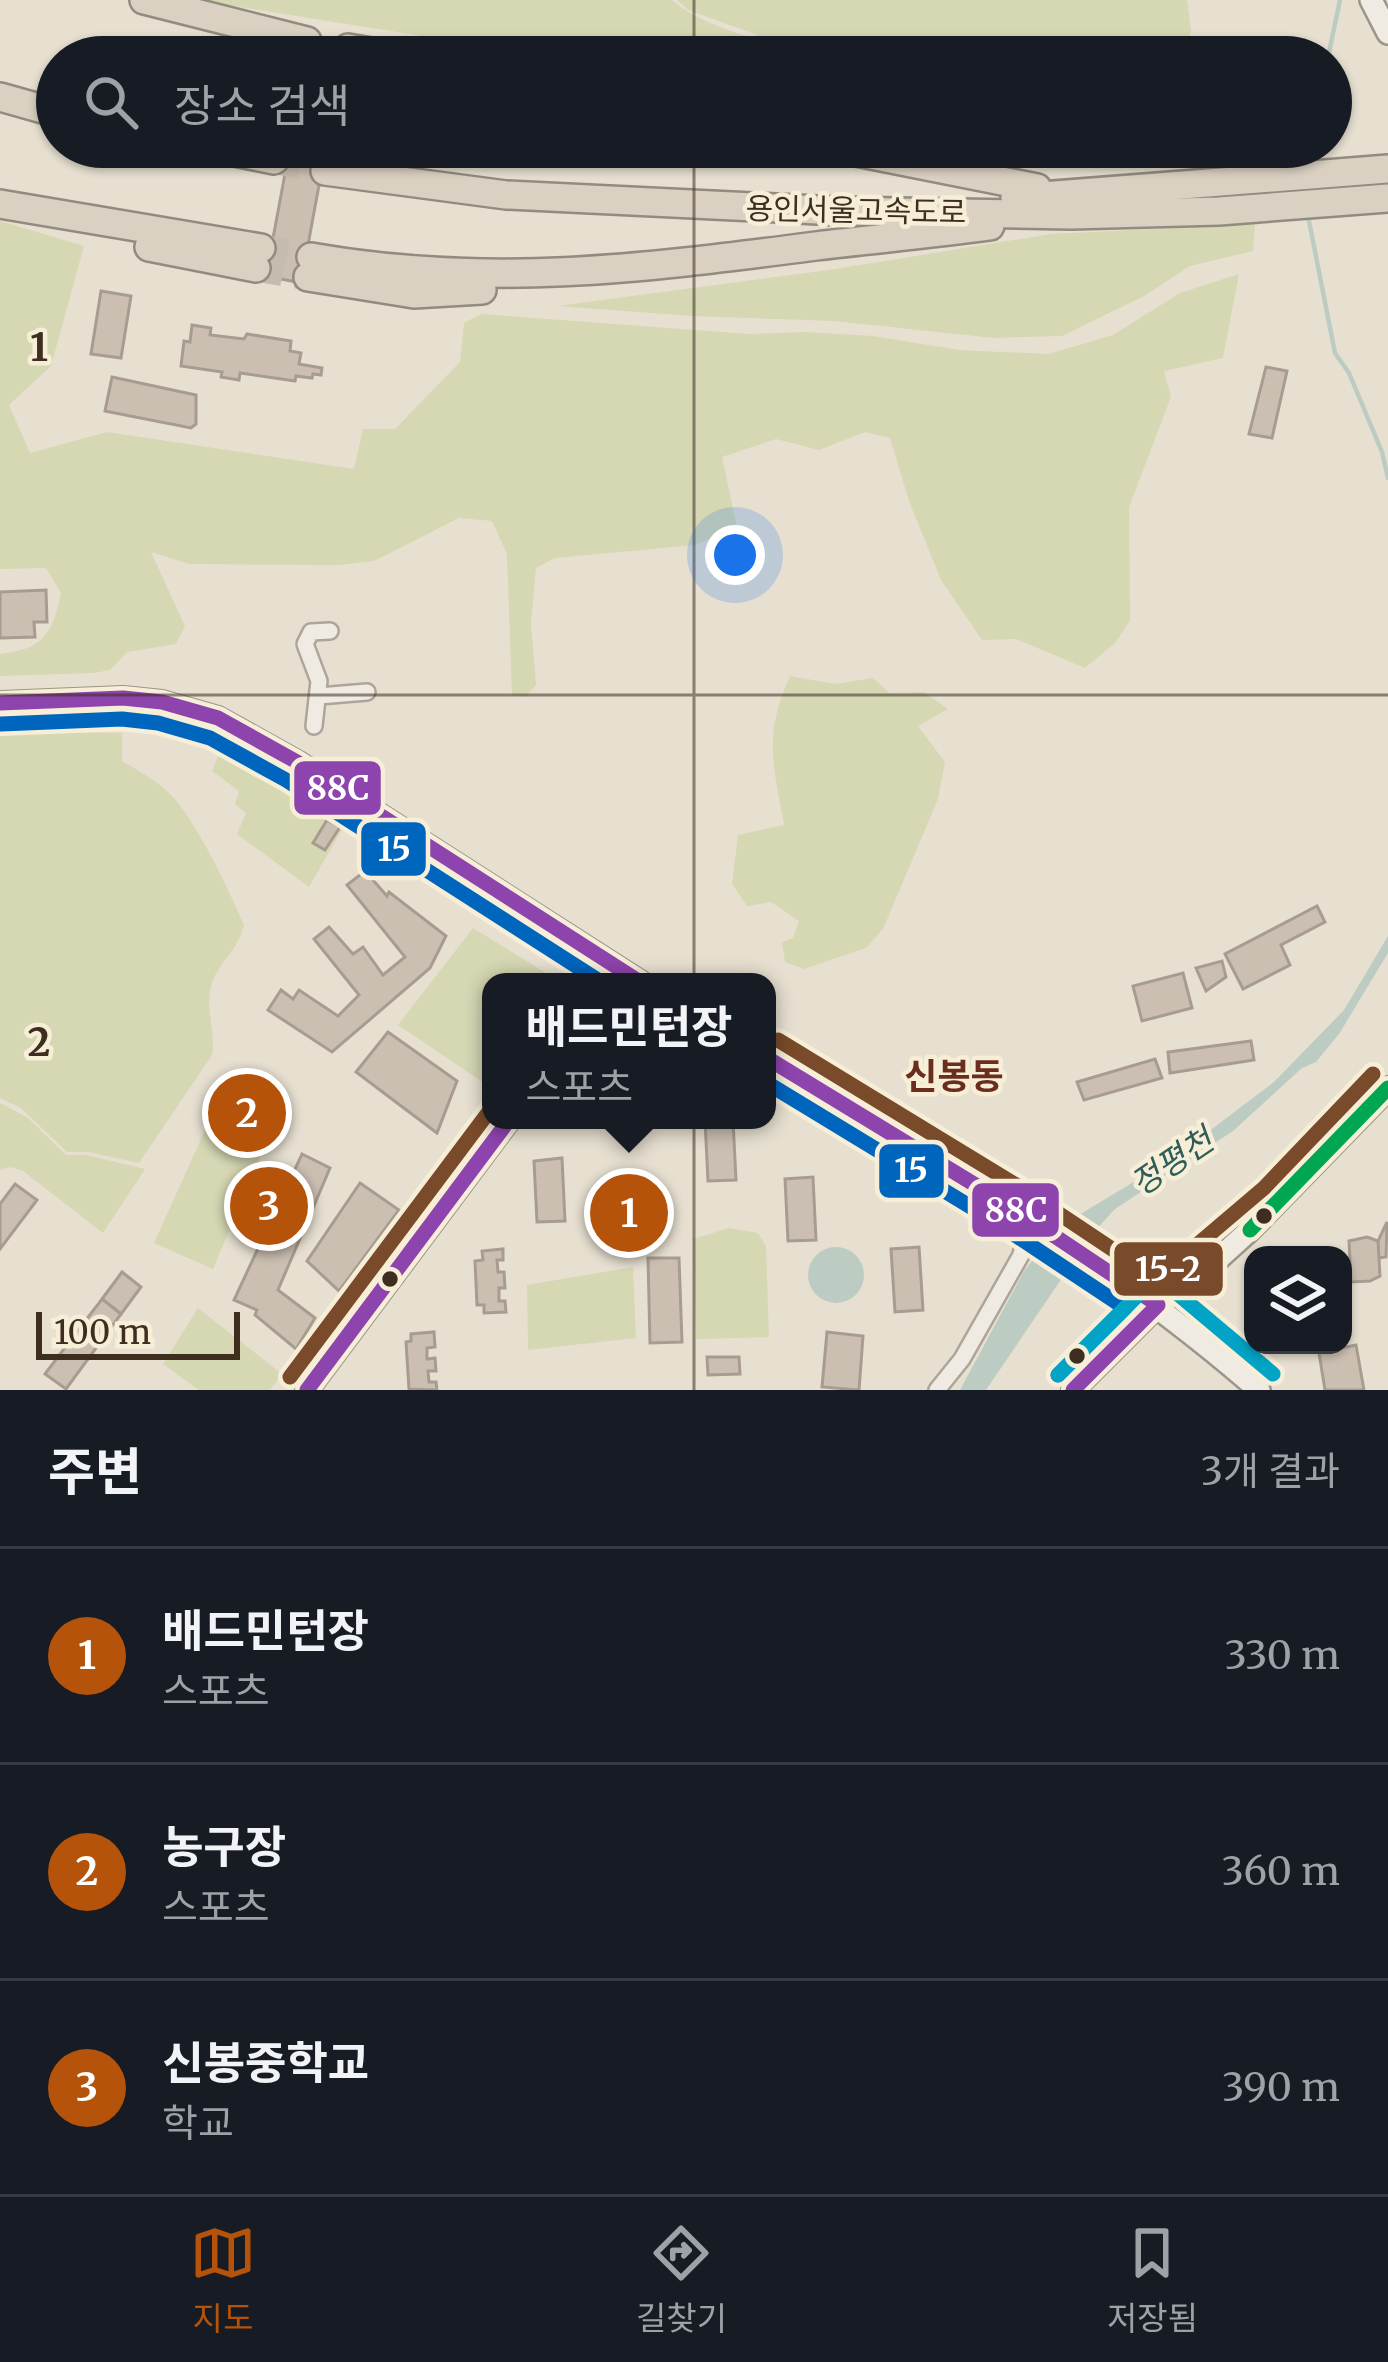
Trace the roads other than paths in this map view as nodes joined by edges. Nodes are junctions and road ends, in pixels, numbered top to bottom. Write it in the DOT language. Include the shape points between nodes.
graph roads {
  1 [pos="144,0"];
  2 [pos="1371,0"];
  3 [pos="1388,33"];
  4 [pos="287,36"];
  5 [pos="0,83"];
  6 [pos="36,92"];
  7 [pos="0,98"];
  8 [pos="36,107"];
  9 [pos="366,168"];
  10 [pos="918,168"];
  11 [pos="1388,169"];
  12 [pos="1388,198"];
  13 [pos="1071,205"];
  14 [pos="0,206"];
  15 [pos="259,258"];
  16 [pos="309,267"];
  17 [pos="330,631"];
  18 [pos="367,692"];
  19 [pos="319,696"];
  20 [pos="0,704"];
  21 [pos="314,726"];
  22 [pos="609,973"];
  23 [pos="776,1064"];
  24 [pos="1388,1088"];
  25 [pos="502,1129"];
  26 [pos="1031,1220"];
  27 [pos="1158,1305"];
  28 [pos="307,1390"];
  29 [pos="937,1390"];
  30 [pos="1073,1390"];
  31 [pos="1258,1390"];
  1 -- 4 [label="highway"];
  2 -- 3 [label="main road"];
  5 -- 6 [label="highway"];
  7 -- 8 [label="highway"];
  9 -- 13 [label="highway, 용인서울고속도로" via="791,200"];
  10 -- 13 [label="highway"];
  11 -- 13 [label="highway, 용인서울고속도로"];
  12 -- 13 [label="highway, 용인서울고속도로" via="1219,212"];
  13 -- 16 [label="highway" via="610,272"];
  14 -- 15 [label="highway" via="116,240"];
  17 -- 19 [label="street" via="311,632 305,644"];
  18 -- 19 [label="street"];
  19 -- 21 [label="street"];
  20 -- 22 [label="main road" via="123,698 218,718 297,762"];
  23 -- 26 [label="main road"];
  24 -- 27 [label="main road" via="1250,1230"];
  25 -- 28 [label="main road"];
  26 -- 27 [label="main road"];
  26 -- 29 [label="street" via="1021,1255"];
  27 -- 30 [label="main road"];
  27 -- 31 [label="main road"];
}
